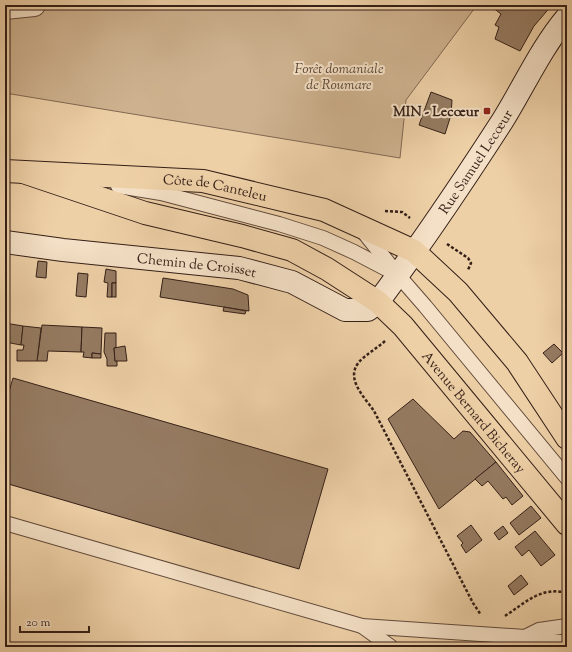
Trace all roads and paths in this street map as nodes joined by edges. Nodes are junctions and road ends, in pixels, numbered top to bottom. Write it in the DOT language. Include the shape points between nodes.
graph roads {
  1 [pos="34,5"];
  2 [pos="5,8"];
  3 [pos="567,17"];
  4 [pos="18,172"];
  5 [pos="359,226"];
  6 [pos="5,242"];
  7 [pos="414,251"];
  8 [pos="398,276"];
  9 [pos="378,302"];
  10 [pos="388,339"];
  11 [pos="567,438"];
  12 [pos="567,478"];
  13 [pos="5,523"];
  14 [pos="567,524"];
  15 [pos="567,593"];
  16 [pos="483,617"];
  17 [pos="503,617"];
  18 [pos="362,626"];
  19 [pos="567,626"];
  20 [pos="525,637"];
  21 [pos="567,642"];
  22 [pos="392,647"];
  1 -- 2 [label="street"];
  3 -- 7 [label="street, Rue Samuel Lecœur" via="434,225"];
  4 -- 5 [label="main road, Côte de Canteleu" via="203,182 324,210"];
  4 -- 8 [label="lane" via="129,187 279,224 336,244"];
  4 -- 9 [label="main road" via="145,213 292,250"];
  5 -- 7 [label="main road, Côte de Canteleu"];
  5 -- 8 [label="lane"];
  6 -- 9 [label="street, Chemin de Croisset" via="239,268 292,282 345,310 368,310"];
  7 -- 8 [label="street, Rue Samuel Lecœur"];
  7 -- 11 [label="main road" via="458,292 518,362"];
  8 -- 9 [label="street, Rue Samuel Lecœur"];
  8 -- 12 [label="lane"];
  9 -- 14 [label="main road, Avenue Bernard Bicheray" via="406,329"];
  10 -- 16 [label="path" via="357,364 354,369 355,384 374,411 473,603"];
  13 -- 18 [label="lane"];
  15 -- 17 [label="path" via="547,591"];
  18 -- 20 [label="lane"];
  18 -- 22 [label="lane"];
  19 -- 20 [label="lane" via="539,630"];
  20 -- 21 [label="lane" via="543,642"];
}
